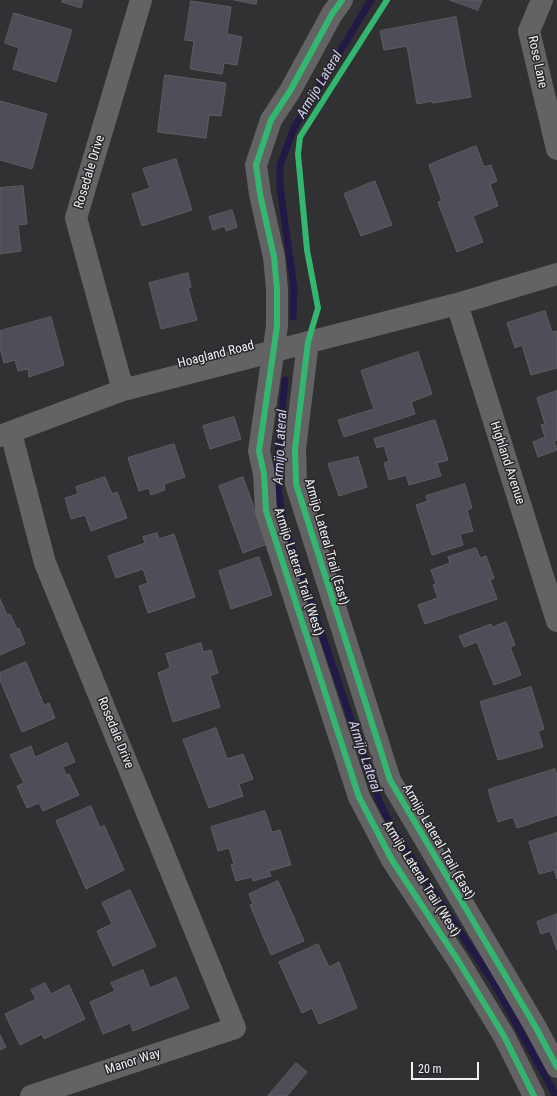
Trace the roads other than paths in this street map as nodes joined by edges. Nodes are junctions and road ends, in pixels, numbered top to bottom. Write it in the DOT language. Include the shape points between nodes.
graph roads {
  1 [pos="141,0"];
  2 [pos="342,0"];
  3 [pos="542,0"];
  4 [pos="557,149"];
  5 [pos="557,274"];
  6 [pos="457,304"];
  7 [pos="308,342"];
  8 [pos="274,351"];
  9 [pos="123,390"];
  10 [pos="5,434"];
  11 [pos="557,621"];
  12 [pos="235,1028"];
  13 [pos="557,1067"];
  14 [pos="31,1096"];
  15 [pos="534,1096"];
  1 -- 9 [label="street, Rosedale Drive" via="76,218"];
  2 -- 8 [label="street, Armijo Lateral Trail (West)" via="271,120 256,165 274,257 277,290"];
  3 -- 4 [label="street, Rose Lane" via="529,31"];
  5 -- 6 [label="street, Hoagland Road"];
  6 -- 7 [label="street, Hoagland Road"];
  6 -- 11 [label="street, Highland Avenue"];
  7 -- 8 [label="street, Hoagland Road"];
  7 -- 13 [label="street, Armijo Lateral Trail (East)" via="295,449 296,484 390,780"];
  8 -- 9 [label="street, Hoagland Road"];
  8 -- 15 [label="street, Armijo Lateral Trail (West)" via="260,451 266,511 359,798 392,860 460,962 504,1036"];
  9 -- 10 [label="street, Hoagland Road"];
  10 -- 12 [label="street, Rosedale Drive" via="45,564"];
  12 -- 14 [label="street, Manor Way"];
}
